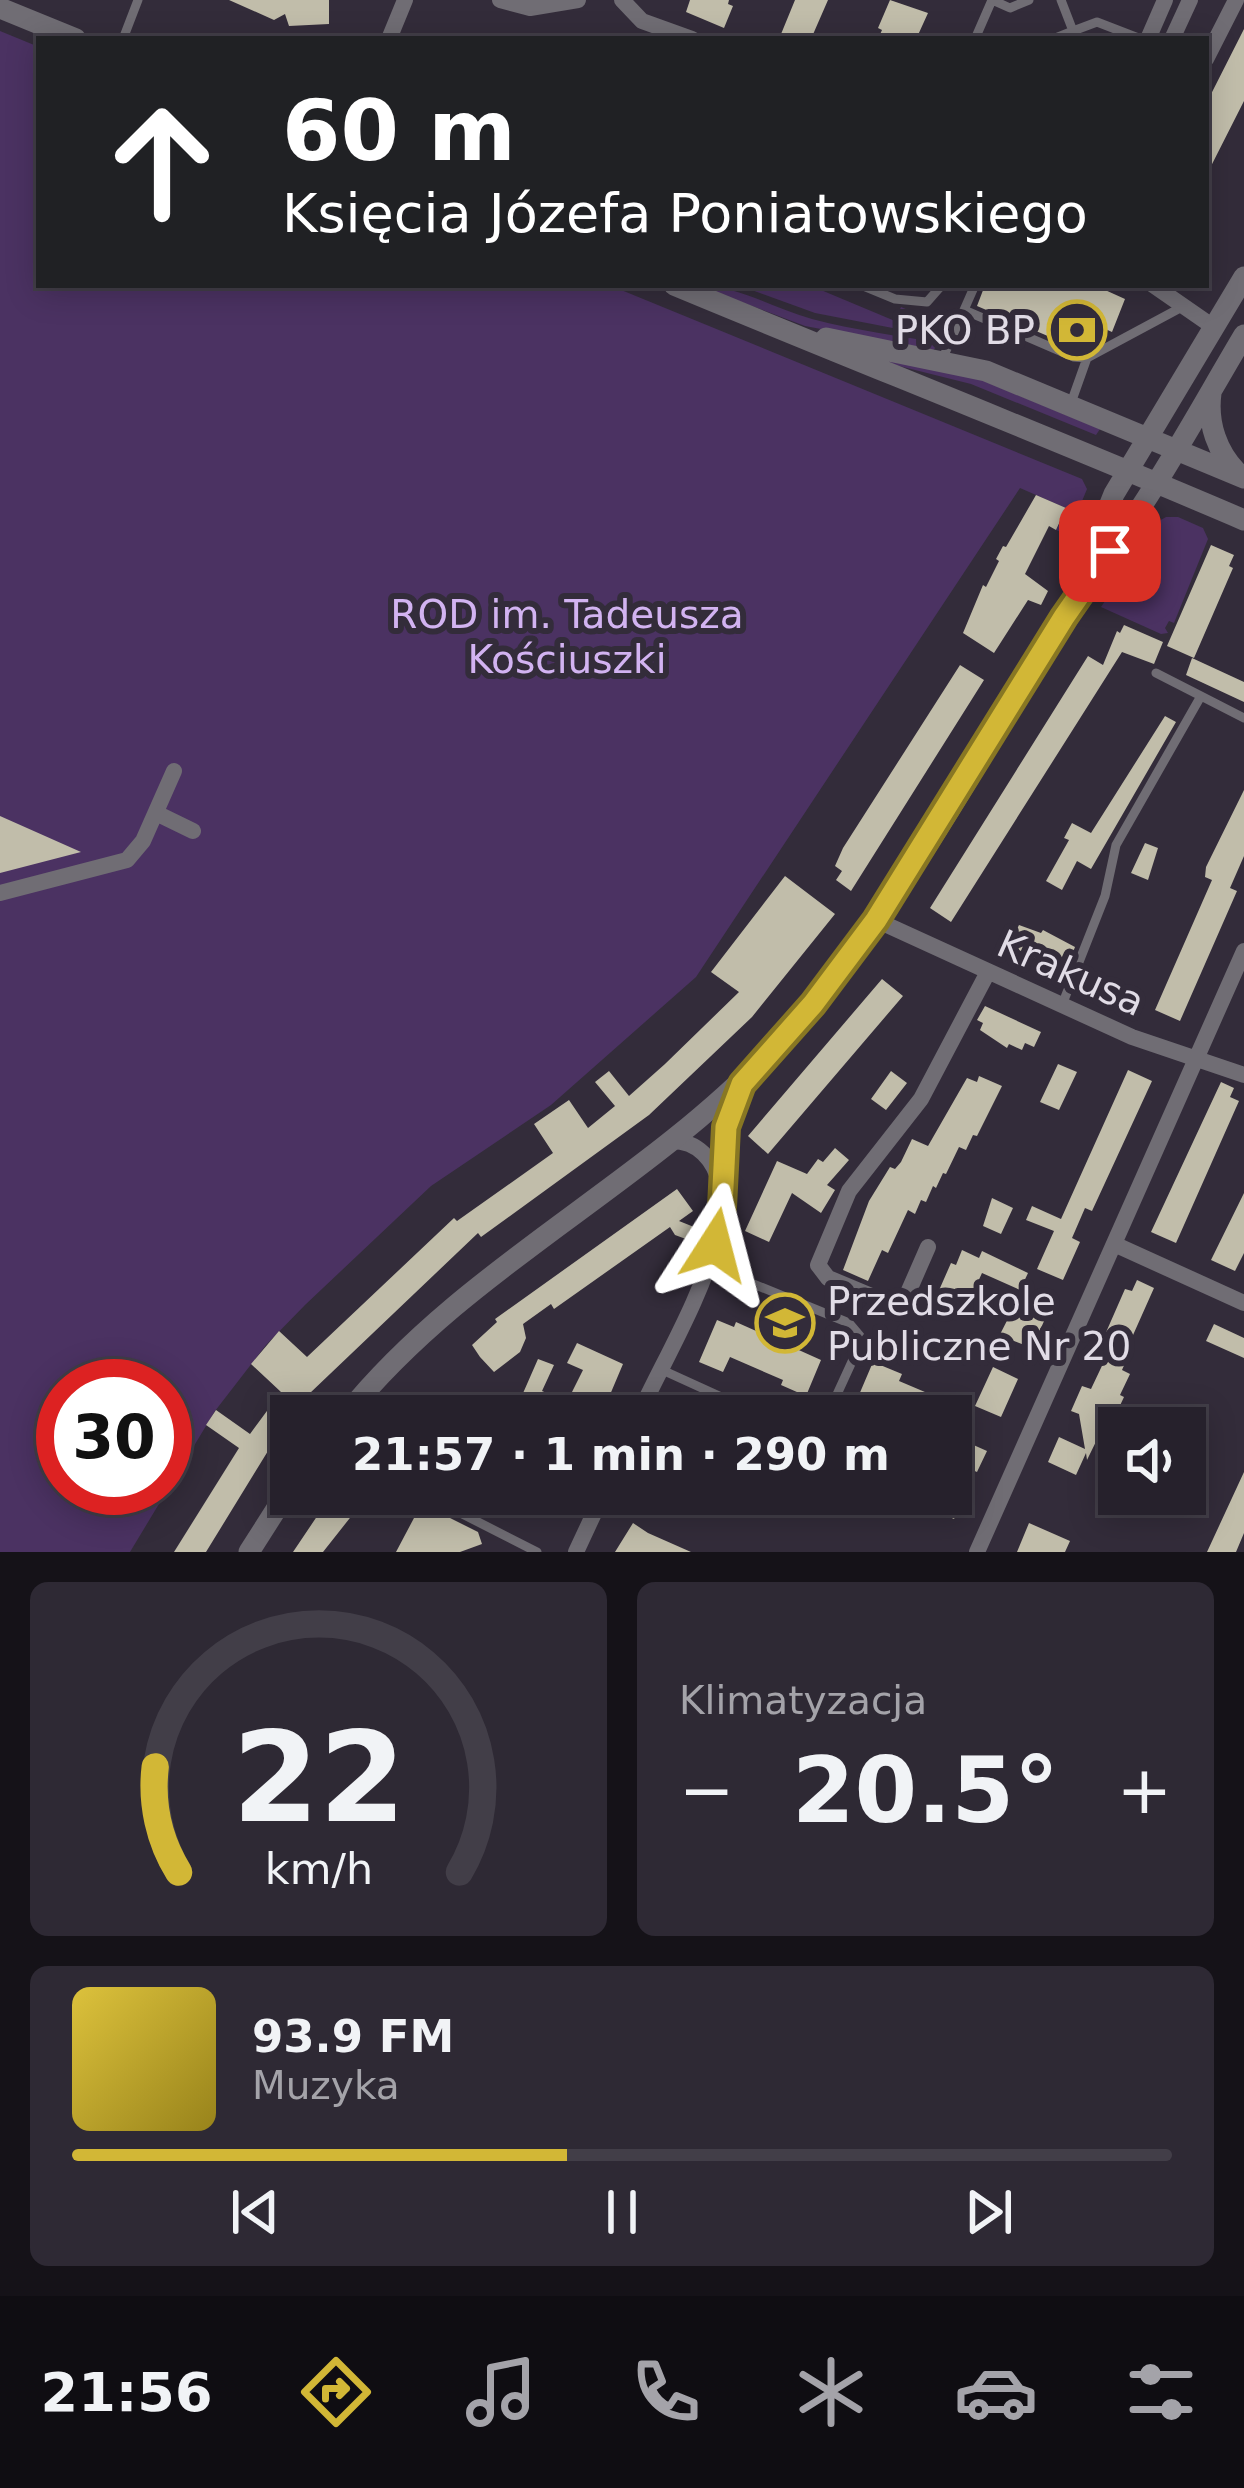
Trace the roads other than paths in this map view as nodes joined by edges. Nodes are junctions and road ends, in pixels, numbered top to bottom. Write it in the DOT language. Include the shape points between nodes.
graph roads {
  1 [pos="138,0"];
  2 [pos="405,0"];
  3 [pos="500,0"];
  4 [pos="578,0"];
  5 [pos="622,0"];
  6 [pos="992,0"];
  7 [pos="1029,0"];
  8 [pos="1061,0"];
  9 [pos="1165,0"];
  10 [pos="1190,0"];
  11 [pos="1236,0"];
  12 [pos="0,8"];
  13 [pos="1073,31"];
  14 [pos="69,36"];
  15 [pos="124,36"];
  16 [pos="390,36"];
  17 [pos="684,36"];
  18 [pos="977,36"];
  19 [pos="1060,36"];
  20 [pos="1137,36"];
  21 [pos="1147,36"];
  22 [pos="1173,36"];
  23 [pos="1209,53"];
  24 [pos="1244,278"];
  25 [pos="681,288"];
  26 [pos="868,288"];
  27 [pos="900,288"];
  28 [pos="939,288"];
  29 [pos="974,288"];
  30 [pos="1157,288"];
  31 [pos="895,299"];
  32 [pos="1183,306"];
  33 [pos="964,310"];
  34 [pos="776,327"];
  35 [pos="1215,328"];
  36 [pos="1244,335"];
  37 [pos="1088,358"];
  38 [pos="942,360"];
  39 [pos="1213,387"];
  40 [pos="1070,405"];
  41 [pos="1148,437"];
  42 [pos="1176,449"];
  43 [pos="1129,470"];
  44 [pos="1244,478"];
  45 [pos="1157,483"];
  46 [pos="1244,520"];
  47 [pos="1064,617"];
  48 [pos="1156,674"];
  49 [pos="1201,696"];
  50 [pos="1244,718"];
  51 [pos="174,771"];
  52 [pos="156,813"];
  53 [pos="193,831"];
  54 [pos="0,893"];
  55 [pos="876,920"];
  56 [pos="1244,951"];
  57 [pos="988,972"];
  58 [pos="1062,1005"];
  59 [pos="1196,1059"];
  60 [pos="748,1074"];
  61 [pos="1244,1075"];
  62 [pos="672,1141"];
  63 [pos="722,1196"];
  64 [pos="1114,1244"];
  65 [pos="928,1247"];
  66 [pos="707,1264"];
  67 [pos="1244,1303"];
  68 [pos="660,1369"];
  69 [pos="366,1395"];
  70 [pos="648,1395"];
  71 [pos="718,1395"];
  72 [pos="837,1395"];
  73 [pos="273,1515"];
  74 [pos="464,1515"];
  75 [pos="594,1515"];
  76 [pos="249,1552"];
  77 [pos="536,1552"];
  78 [pos="577,1552"];
  79 [pos="976,1552"];
  1 -- 15 [label="lane"];
  2 -- 16 [label="street"];
  3 -- 4 [label="street" via="530,8"];
  5 -- 17 [label="street" via="642,21"];
  6 -- 7 [label="lane" via="1010,8"];
  6 -- 18 [label="lane"];
  8 -- 13 [label="lane"];
  9 -- 21 [label="street"];
  10 -- 22 [label="street"];
  11 -- 23 [label="street"];
  12 -- 14 [label="street"];
  13 -- 19 [label="lane"];
  13 -- 20 [label="lane" via="1097,22"];
  24 -- 35 [label="street"];
  25 -- 34 [label="street"];
  26 -- 31 [label="lane"];
  27 -- 31 [label="lane"];
  28 -- 31 [label="lane" via="927,302"];
  29 -- 33 [label="lane"];
  30 -- 32 [label="street"];
  32 -- 35 [label="street"];
  32 -- 37 [label="lane"];
  33 -- 37 [label="lane"];
  33 -- 38 [label="lane"];
  34 -- 38 [label="street"];
  34 -- 43 [label="street"];
  35 -- 41 [label="street"];
  36 -- 39 [label="street"];
  37 -- 40 [label="lane"];
  38 -- 40 [label="street"];
  39 -- 42 [label="street"];
  39 -- 44 [label="street" via="1215,435"];
  40 -- 41 [label="street"];
  41 -- 42 [label="street"];
  41 -- 43 [label="street"];
  42 -- 44 [label="street"];
  42 -- 45 [label="street"];
  43 -- 45 [label="street"];
  43 -- 47 [label="street"];
  45 -- 46 [label="street"];
  45 -- 47 [label="street"];
  47 -- 55 [label="street"];
  48 -- 49 [label="lane"];
  49 -- 50 [label="lane"];
  49 -- 58 [label="lane" via="1116,844 1105,896"];
  51 -- 52 [label="street"];
  52 -- 53 [label="street"];
  52 -- 54 [label="street" via="127,860"];
  55 -- 57 [label="street, Krakusa"];
  55 -- 60 [label="street"];
  56 -- 59 [label="street"];
  57 -- 58 [label="street, Krakusa"];
  57 -- 65 [label="street" via="921,1099 849,1191 818,1265 828,1278 895,1306"];
  58 -- 59 [label="street, Krakusa"];
  59 -- 61 [label="street, Krakusa"];
  59 -- 64 [label="street"];
  60 -- 62 [label="street"];
  60 -- 63 [label="street" via="726,1127"];
  62 -- 63 [label="street" via="710,1160"];
  62 -- 69 [label="street" via="485,1280"];
  63 -- 66 [label="street"];
  64 -- 67 [label="street"];
  64 -- 79 [label="street"];
  66 -- 68 [label="street"];
  66 -- 72 [label="lane" via="857,1331 860,1344"];
  68 -- 70 [label="street"];
  68 -- 71 [label="lane"];
  73 -- 76 [label="street"];
  74 -- 77 [label="lane"];
  75 -- 78 [label="street"];
}
